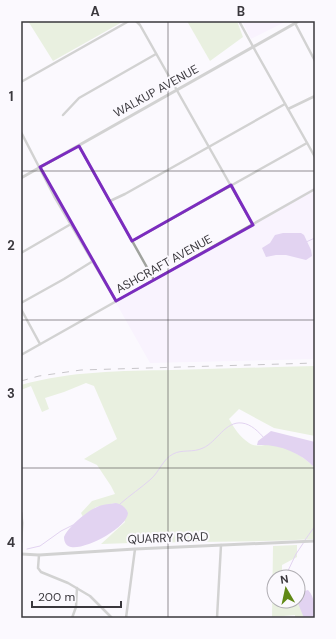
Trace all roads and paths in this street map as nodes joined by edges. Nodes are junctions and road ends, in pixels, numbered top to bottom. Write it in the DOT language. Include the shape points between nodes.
graph roads {
  1 [pos="129,21"];
  2 [pos="136,21"];
  3 [pos="239,21"];
  4 [pos="299,21"];
  5 [pos="295,23"];
  6 [pos="253,47"];
  7 [pos="156,54"];
  8 [pos="315,61"];
  9 [pos="21,82"];
  10 [pos="177,90"];
  11 [pos="315,96"];
  12 [pos="285,104"];
  13 [pos="288,109"];
  14 [pos="63,115"];
  15 [pos="21,132"];
  16 [pos="307,143"];
  17 [pos="79,146"];
  18 [pos="209,146"];
  19 [pos="315,157"];
  20 [pos="40,167"];
  21 [pos="21,178"];
  22 [pos="231,186"];
  23 [pos="315,190"];
  24 [pos="110,201"];
  25 [pos="70,224"];
  26 [pos="252,226"];
  27 [pos="132,240"];
  28 [pos="21,252"];
  29 [pos="93,261"];
  30 [pos="154,280"];
  31 [pos="116,301"];
  32 [pos="21,303"];
  33 [pos="21,309"];
  34 [pos="40,344"];
  35 [pos="21,355"];
  36 [pos="21,513"];
  37 [pos="315,541"];
  38 [pos="21,542"];
  39 [pos="221,546"];
  40 [pos="135,548"];
  41 [pos="21,554"];
  42 [pos="39,555"];
  43 [pos="77,588"];
  44 [pos="72,618"];
  45 [pos="112,618"];
  46 [pos="126,618"];
  47 [pos="217,618"];
  1 -- 9 [label="street"];
  2 -- 7 [label="street"];
  3 -- 6 [label="street"];
  4 -- 5 [label="street, WALKUP AVENUE"];
  5 -- 6 [label="street, WALKUP AVENUE"];
  5 -- 8 [label="street"];
  6 -- 10 [label="street, WALKUP AVENUE"];
  6 -- 12 [label="street"];
  7 -- 10 [label="street"];
  7 -- 14 [label="street" via="79,98"];
  10 -- 17 [label="street, WALKUP AVENUE"];
  10 -- 18 [label="street"];
  11 -- 13 [label="street"];
  12 -- 13 [label="street"];
  12 -- 18 [label="street"];
  13 -- 16 [label="street"];
  15 -- 20 [label="street"];
  16 -- 19 [label="street"];
  16 -- 22 [label="street"];
  17 -- 20 [label="street, WALKUP AVENUE"];
  17 -- 24 [label="street"];
  18 -- 22 [label="street"];
  18 -- 24 [label="street"];
  20 -- 21 [label="street, WALKUP AVENUE"];
  20 -- 25 [label="street"];
  22 -- 26 [label="street"];
  22 -- 27 [label="street"];
  23 -- 26 [label="street, ASHCRAFT AVENUE"];
  24 -- 27 [label="street"];
  25 -- 28 [label="street"];
  25 -- 29 [label="street"];
  26 -- 30 [label="street, ASHCRAFT AVENUE"];
  27 -- 30 [label="street"];
  29 -- 31 [label="street"];
  29 -- 32 [label="street"];
  30 -- 31 [label="street, ASHCRAFT AVENUE"];
  31 -- 34 [label="street, ASHCRAFT AVENUE"];
  33 -- 34 [label="street"];
  34 -- 35 [label="street, ASHCRAFT AVENUE"];
  36 -- 38 [label="street"];
  37 -- 39 [label="street, QUARRY ROAD"];
  39 -- 40 [label="street, QUARRY ROAD"];
  39 -- 47 [label="street"];
  40 -- 42 [label="street, QUARRY ROAD"];
  40 -- 46 [label="street"];
  41 -- 42 [label="street, QUARRY ROAD"];
  42 -- 43 [label="street" via="40,572"];
  43 -- 44 [label="street" via="76,607"];
  43 -- 45 [label="street" via="90,596"];
}
